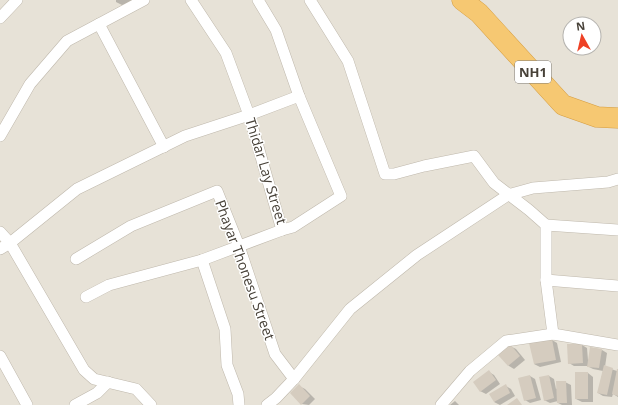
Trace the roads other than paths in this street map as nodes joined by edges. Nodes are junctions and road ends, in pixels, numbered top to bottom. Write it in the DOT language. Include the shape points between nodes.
graph roads {
  1 [pos="17,0"];
  2 [pos="144,0"];
  3 [pos="191,0"];
  4 [pos="258,0"];
  5 [pos="310,0"];
  6 [pos="462,0"];
  7 [pos="481,6"];
  8 [pos="0,18"];
  9 [pos="99,24"];
  10 [pos="299,96"];
  11 [pos="249,115"];
  12 [pos="618,118"];
  13 [pos="0,136"];
  14 [pos="164,147"];
  15 [pos="618,178"];
  16 [pos="508,195"];
  17 [pos="546,225"];
  18 [pos="282,230"];
  19 [pos="618,230"];
  20 [pos="0,232"];
  21 [pos="5,246"];
  22 [pos="239,246"];
  23 [pos="76,259"];
  24 [pos="202,260"];
  25 [pos="546,280"];
  26 [pos="618,286"];
  27 [pos="86,297"];
  28 [pos="553,334"];
  29 [pos="618,345"];
  30 [pos="0,356"];
  31 [pos="294,379"];
  32 [pos="108,382"];
  33 [pos="27,405"];
  34 [pos="75,405"];
  35 [pos="151,405"];
  36 [pos="239,405"];
  37 [pos="266,405"];
  38 [pos="441,405"];
  1 -- 8 [label="street"];
  2 -- 9 [label="street"];
  3 -- 11 [label="street, Thidar Lay Street" via="226,53"];
  4 -- 10 [label="street" via="276,30"];
  5 -- 16 [label="street" via="348,61 385,174 474,156 494,184"];
  6 -- 7 [label="highway, NH1"];
  7 -- 12 [label="highway, NH1" via="563,105 597,117"];
  9 -- 13 [label="street" via="67,42 30,84"];
  9 -- 14 [label="street"];
  10 -- 11 [label="street"];
  10 -- 18 [label="street, Thidar Lay Street" via="341,196 293,227"];
  11 -- 14 [label="street" via="185,136"];
  11 -- 18 [label="street, Thidar Lay Street"];
  14 -- 21 [label="street" via="77,190"];
  15 -- 16 [label="street" via="608,182 533,188"];
  16 -- 17 [label="street"];
  16 -- 31 [label="street" via="417,255 350,309"];
  17 -- 19 [label="street"];
  17 -- 25 [label="street"];
  18 -- 22 [label="street"];
  20 -- 21 [label="street"];
  21 -- 32 [label="street" via="84,370 94,379"];
  22 -- 23 [label="street, Phayar Thonesu Street" via="217,191 131,226"];
  22 -- 24 [label="street"];
  22 -- 31 [label="street, Phayar Thonesu Street" via="275,354"];
  24 -- 27 [label="street" via="109,285"];
  24 -- 36 [label="street" via="224,328 227,365 238,394"];
  25 -- 26 [label="street"];
  25 -- 28 [label="street"];
  28 -- 29 [label="street"];
  28 -- 38 [label="street" via="506,341 470,371"];
  30 -- 33 [label="street"];
  31 -- 37 [label="street"];
  32 -- 34 [label="street" via="97,393"];
  32 -- 35 [label="street" via="136,389"];
}
